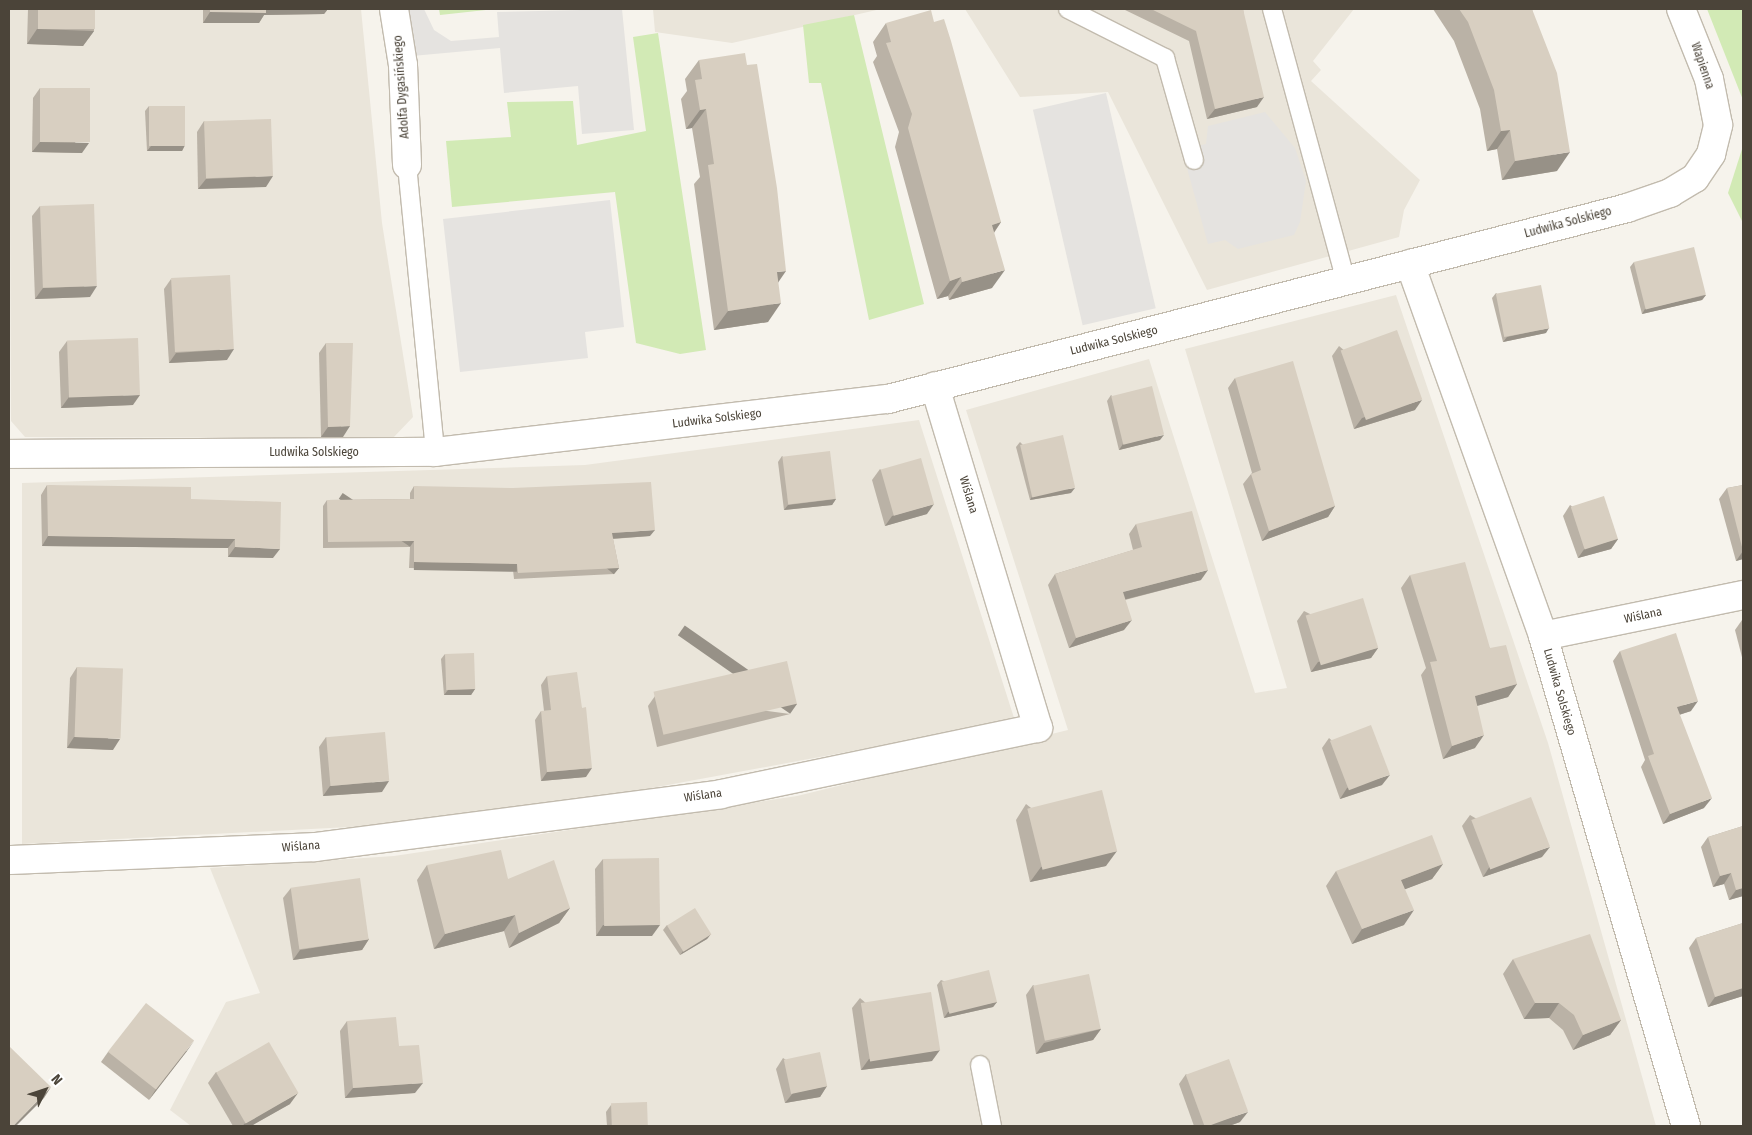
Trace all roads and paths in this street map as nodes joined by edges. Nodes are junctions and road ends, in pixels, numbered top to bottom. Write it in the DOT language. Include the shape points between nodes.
graph roads {
  1 [pos="394,9"];
  2 [pos="1068,9"];
  3 [pos="1272,9"];
  4 [pos="1681,9"];
  5 [pos="1711,154"];
  6 [pos="1194,160"];
  7 [pos="407,165"];
  8 [pos="1410,264"];
  9 [pos="1346,281"];
  10 [pos="935,386"];
  11 [pos="435,452"];
  12 [pos="9,454"];
  13 [pos="1743,595"];
  14 [pos="1543,636"];
  15 [pos="9,860"];
  16 [pos="980,1065"];
  17 [pos="992,1126"];
  18 [pos="1686,1126"];
  1 -- 7 [label="street, Adolfa Dygasińskiego" via="402,65"];
  2 -- 6 [label="lane" via="1165,58"];
  3 -- 9 [label="lane"];
  4 -- 5 [label="street, Wapienna" via="1709,79 1718,125"];
  5 -- 8 [label="street, Ludwika Solskiego" via="1695,178 1670,193"];
  7 -- 11 [label="lane"];
  8 -- 9 [label="street, Ludwika Solskiego"];
  8 -- 14 [label="street, Ludwika Solskiego"];
  9 -- 10 [label="street, Ludwika Solskiego"];
  10 -- 11 [label="street, Ludwika Solskiego" via="888,399"];
  10 -- 15 [label="street, Wiślana" via="1038,728 721,794 324,846"];
  11 -- 12 [label="street, Ludwika Solskiego"];
  13 -- 14 [label="street, Wiślana"];
  14 -- 18 [label="street, Ludwika Solskiego"];
  16 -- 17 [label="lane"];
}
